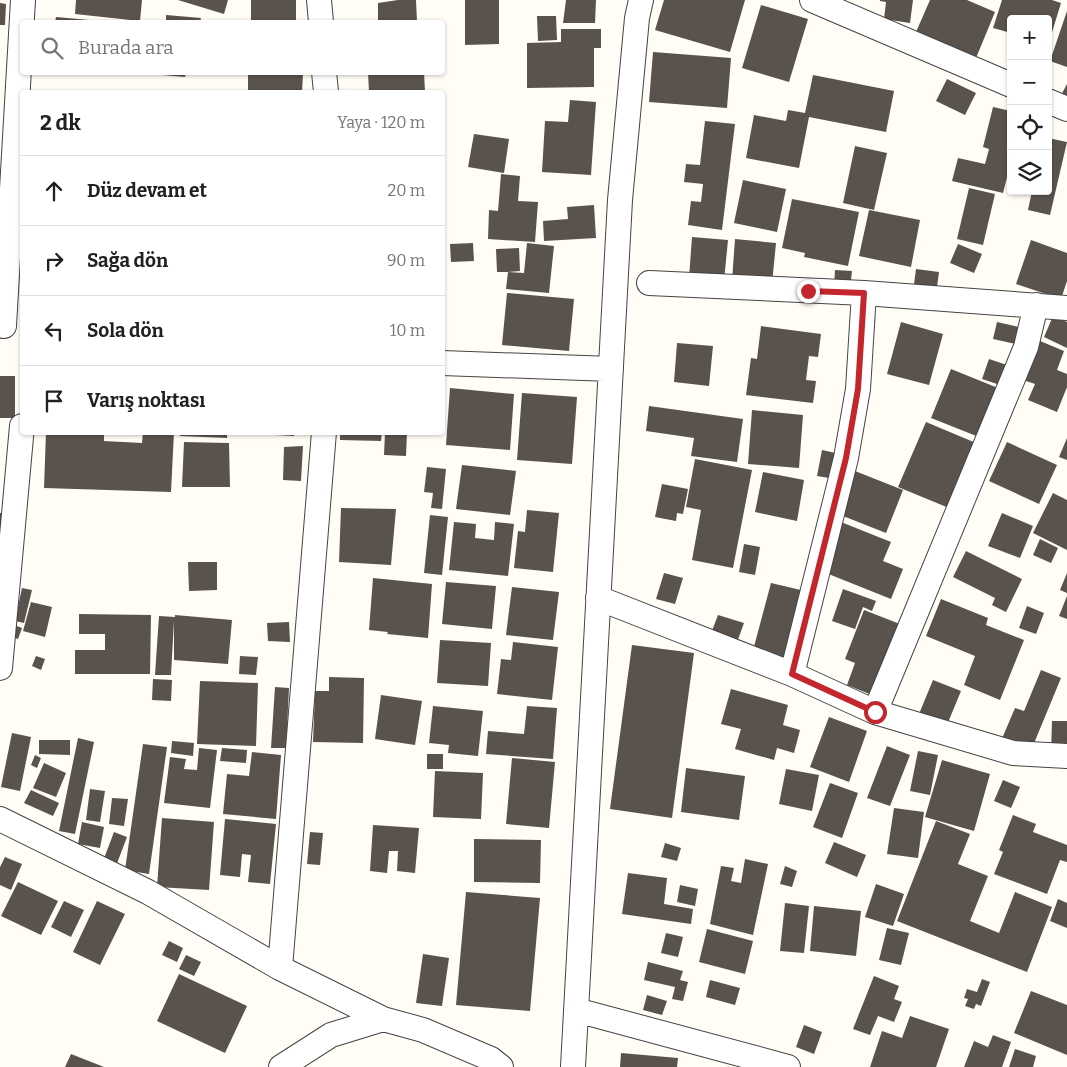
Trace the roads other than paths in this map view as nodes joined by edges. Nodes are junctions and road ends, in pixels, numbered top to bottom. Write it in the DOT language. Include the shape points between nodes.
graph roads {
  1 [pos="24,0"];
  2 [pos="319,0"];
  3 [pos="641,0"];
  4 [pos="812,0"];
  5 [pos="23,20"];
  6 [pos="321,20"];
  7 [pos="21,75"];
  8 [pos="324,75"];
  9 [pos="1007,83"];
  10 [pos="326,90"];
  11 [pos="1052,103"];
  12 [pos="1067,109"];
  13 [pos="649,283"];
  14 [pos="864,293"];
  15 [pos="1036,305"];
  16 [pos="1067,308"];
  17 [pos="9,326"];
  18 [pos="445,363"];
  19 [pos="611,369"];
  20 [pos="21,435"];
  21 [pos="324,435"];
  22 [pos="598,598"];
  23 [pos="0,668"];
  24 [pos="792,674"];
  25 [pos="875,712"];
  26 [pos="1067,756"];
  27 [pos="0,819"];
  28 [pos="280,968"];
  29 [pos="576,1010"];
  30 [pos="383,1019"];
  31 [pos="281,1067"];
  32 [pos="501,1067"];
  33 [pos="573,1067"];
  34 [pos="788,1067"];
  1 -- 5 [label="street"];
  2 -- 6 [label="street"];
  3 -- 19 [label="street" via="620,200"];
  4 -- 9 [label="street"];
  7 -- 17 [label="street"];
  8 -- 10 [label="street"];
  11 -- 12 [label="street"];
  13 -- 14 [label="street"];
  14 -- 15 [label="street"];
  14 -- 24 [label="street" via="858,389 846,458"];
  15 -- 16 [label="street"];
  15 -- 25 [label="street" via="1026,347"];
  18 -- 19 [label="street"];
  19 -- 22 [label="street"];
  20 -- 23 [label="street"];
  21 -- 28 [label="street"];
  22 -- 24 [label="street"];
  22 -- 29 [label="street"];
  24 -- 25 [label="street"];
  25 -- 26 [label="street" via="1013,753"];
  27 -- 28 [label="street" via="148,892"];
  28 -- 30 [label="street"];
  29 -- 33 [label="street"];
  29 -- 34 [label="street"];
  30 -- 31 [label="street" via="331,1035"];
  30 -- 32 [label="street" via="423,1030 490,1059"];
}
